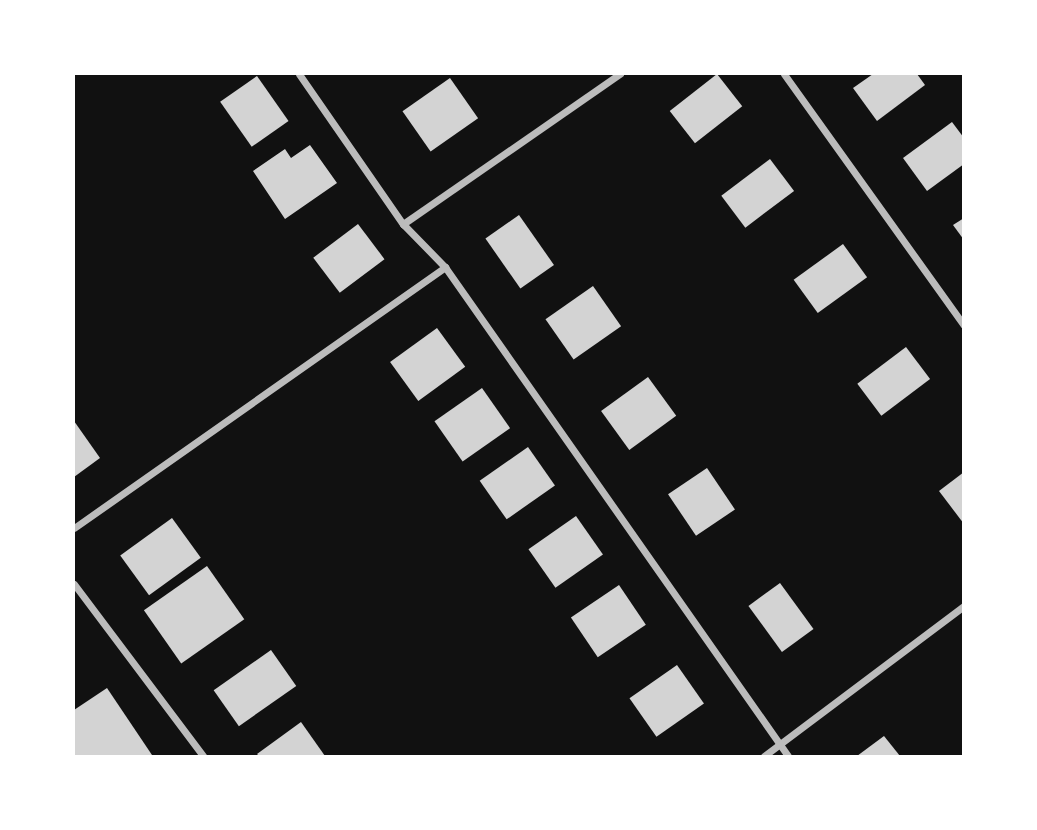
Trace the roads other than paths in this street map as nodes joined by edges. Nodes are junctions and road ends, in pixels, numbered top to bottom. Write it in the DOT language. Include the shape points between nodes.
graph roads {
  1 [pos="299,74"];
  2 [pos="620,74"];
  3 [pos="784,74"];
  4 [pos="403,224"];
  5 [pos="445,267"];
  6 [pos="964,325"];
  7 [pos="74,528"];
  8 [pos="74,584"];
  9 [pos="964,606"];
  10 [pos="780,745"];
  11 [pos="202,757"];
  12 [pos="764,757"];
  13 [pos="788,757"];
  1 -- 4 [label="street"];
  2 -- 4 [label="street"];
  3 -- 6 [label="street"];
  4 -- 5 [label="street"];
  5 -- 7 [label="street"];
  5 -- 10 [label="street"];
  8 -- 11 [label="street"];
  9 -- 10 [label="street"];
  10 -- 12 [label="street"];
  10 -- 13 [label="street"];
}
